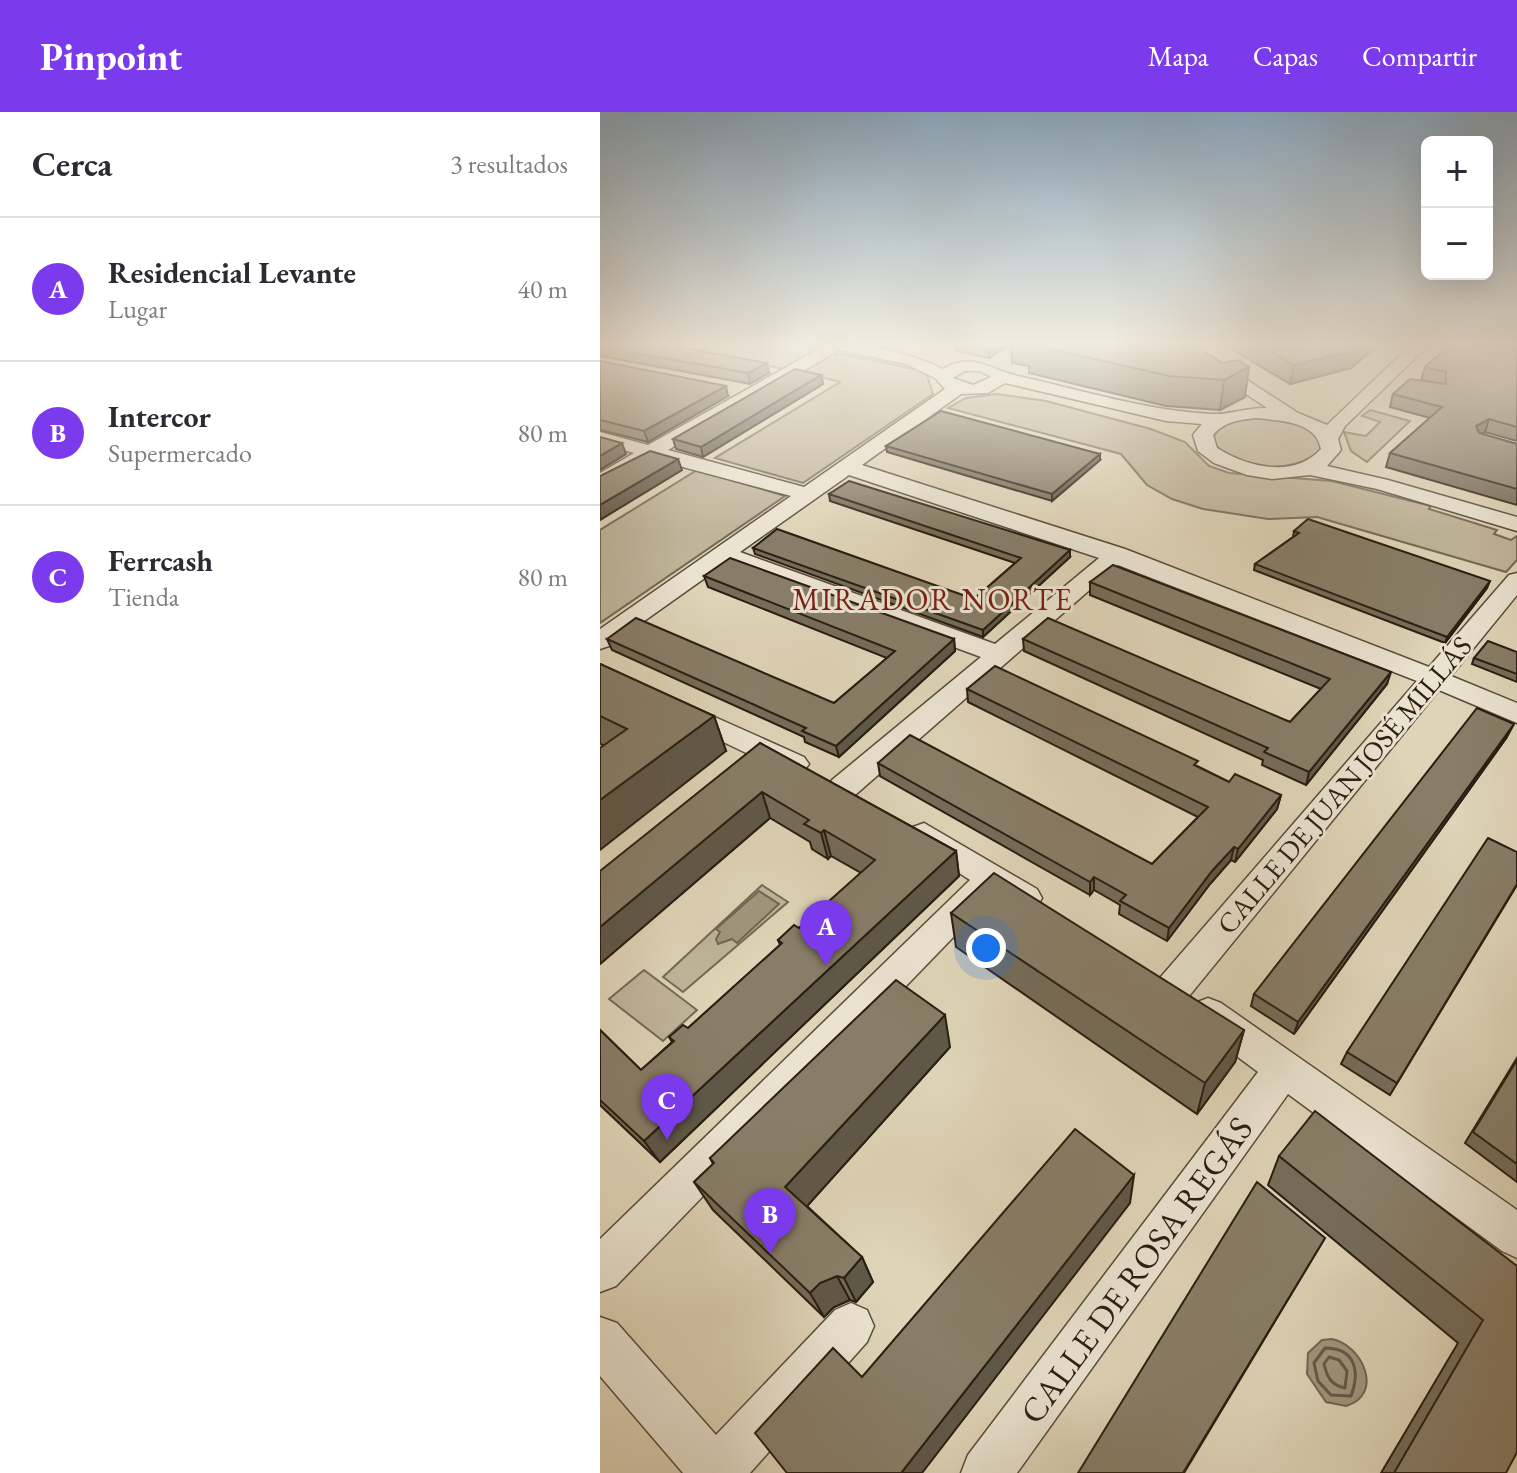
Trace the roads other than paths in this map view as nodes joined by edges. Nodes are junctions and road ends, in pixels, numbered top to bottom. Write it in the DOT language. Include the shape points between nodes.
graph roads {
  1 [pos="730,407"];
  2 [pos="922,407"];
  3 [pos="1099,407"];
  4 [pos="1127,407"];
  5 [pos="1234,407"];
  6 [pos="1278,407"];
  7 [pos="1355,407"];
  8 [pos="1351,410"];
  9 [pos="1226,418"];
  10 [pos="1298,419"];
  11 [pos="600,438"];
  12 [pos="1203,442"];
  13 [pos="1330,444"];
  14 [pos="652,451"];
  15 [pos="849,468"];
  16 [pos="1307,468"];
  17 [pos="600,481"];
  18 [pos="810,495"];
  19 [pos="1517,515"];
  20 [pos="1517,524"];
  21 [pos="724,554"];
  22 [pos="1117,554"];
  23 [pos="1517,580"];
  24 [pos="600,641"];
  25 [pos="998,654"];
  26 [pos="1434,677"];
  27 [pos="654,698"];
  28 [pos="1517,714"];
  29 [pos="869,803"];
  30 [pos="992,878"];
  31 [pos="1052,914"];
  32 [pos="1285,1067"];
  33 [pos="1517,1236"];
  34 [pos="600,1270"];
  35 [pos="851,1326"];
  36 [pos="600,1340"];
  37 [pos="716,1473"];
  38 [pos="986,1473"];
  1 -- 14 [label="street"];
  2 -- 15 [label="street"];
  3 -- 12 [label="street"];
  4 -- 9 [label="street"];
  5 -- 9 [label="street"];
  6 -- 10 [label="street"];
  7 -- 8 [label="street"];
  8 -- 10 [label="street"];
  8 -- 13 [label="street"];
  9 -- 10 [label="street" via="1257,413"];
  9 -- 12 [label="street" via="1207,428"];
  10 -- 13 [label="street"];
  11 -- 14 [label="street"];
  12 -- 16 [label="street" via="1219,459 1242,468"];
  13 -- 16 [label="street" via="1319,464"];
  13 -- 19 [label="street" via="1369,470"];
  14 -- 17 [label="street"];
  14 -- 18 [label="street"];
  15 -- 18 [label="street"];
  15 -- 22 [label="street"];
  16 -- 20 [label="street"];
  18 -- 21 [label="street"];
  21 -- 24 [label="street"];
  21 -- 25 [label="street"];
  22 -- 25 [label="street"];
  22 -- 26 [label="street"];
  23 -- 26 [label="street, CALLE DE JUAN JOSÉ MILLÁS"];
  25 -- 29 [label="street"];
  26 -- 28 [label="street"];
  26 -- 32 [label="street, CALLE DE JUAN JOSÉ MILLÁS" via="1158,981"];
  27 -- 29 [label="street" via="750,758"];
  29 -- 30 [label="street"];
  30 -- 31 [label="street"];
  30 -- 34 [label="street"];
  32 -- 33 [label="street"];
  32 -- 38 [label="street, CALLE DE ROSA REGÁS"];
  35 -- 37 [label="street"];
  36 -- 37 [label="street"];
}
